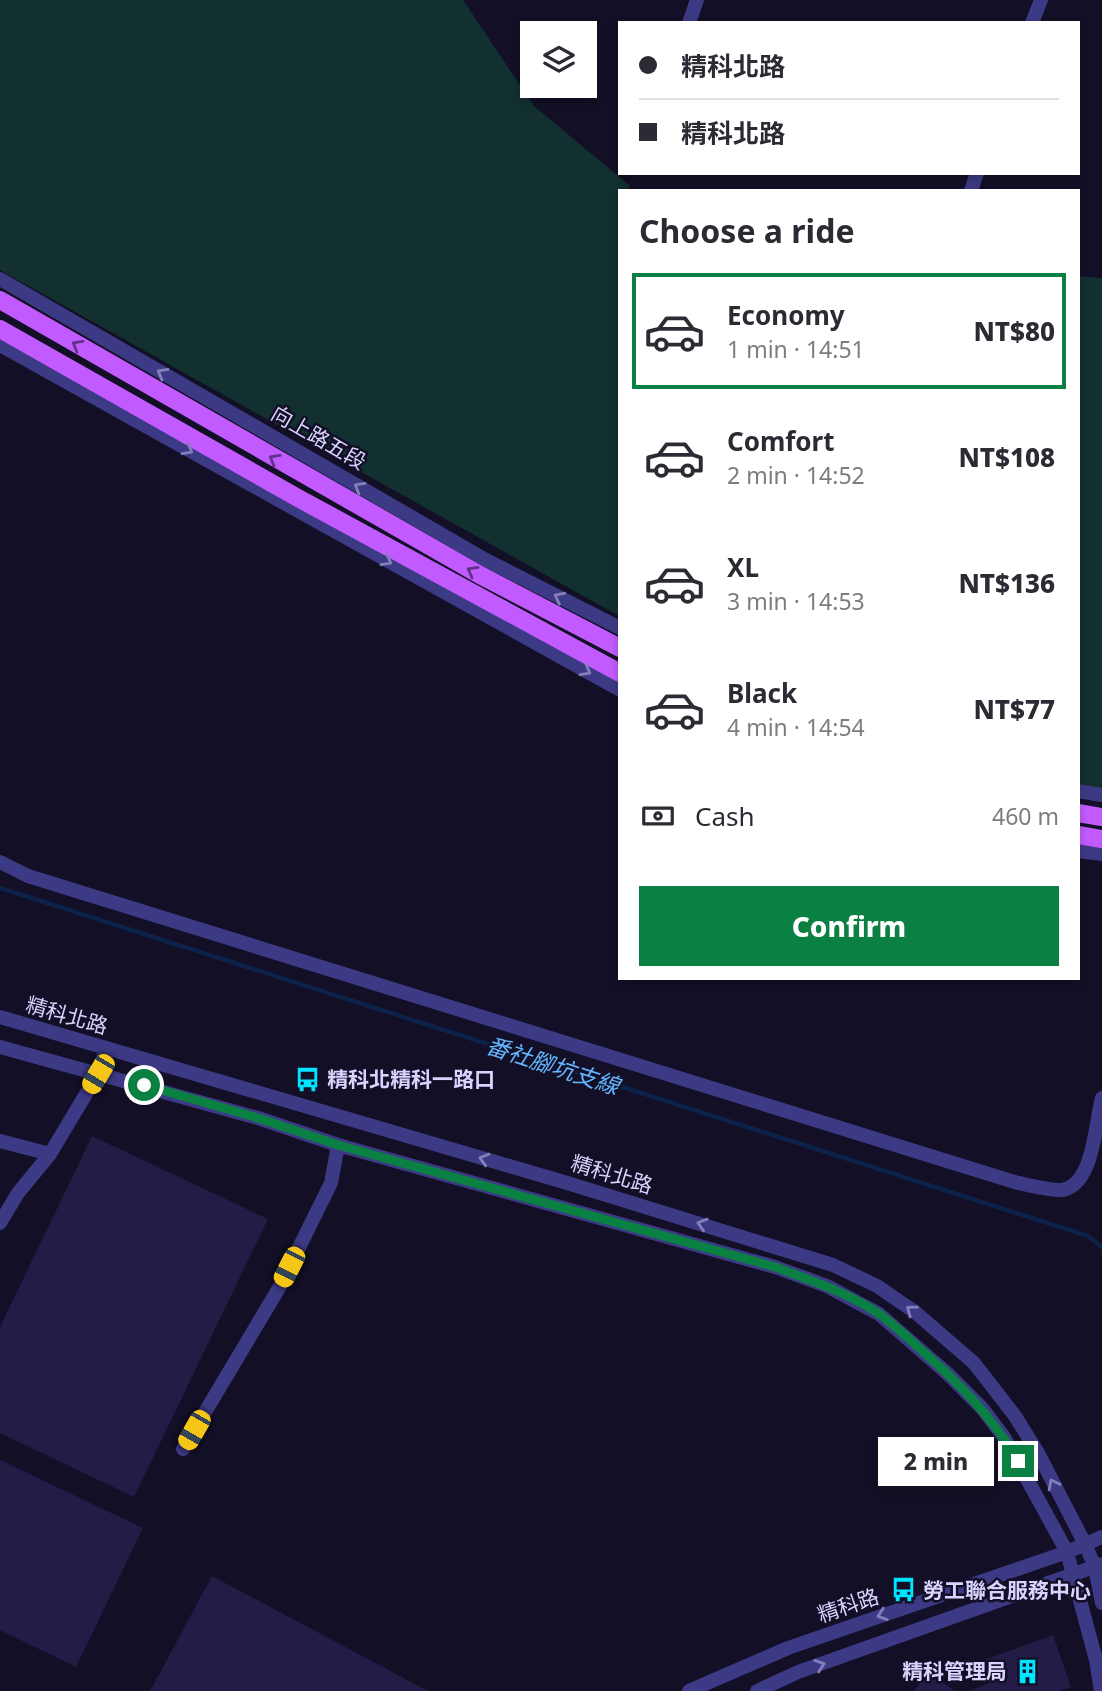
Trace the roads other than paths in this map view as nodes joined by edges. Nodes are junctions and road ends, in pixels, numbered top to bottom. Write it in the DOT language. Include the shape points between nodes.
graph roads {
  1 [pos="697,0"];
  2 [pos="1041,0"];
  3 [pos="690,21"];
  4 [pos="1033,21"];
  5 [pos="0,279"];
  6 [pos="0,300"];
  7 [pos="0,329"];
  8 [pos="0,345"];
  9 [pos="618,627"];
  10 [pos="618,647"];
  11 [pos="618,672"];
  12 [pos="618,689"];
  13 [pos="1080,792"];
  14 [pos="1102,796"];
  15 [pos="1080,813"];
  16 [pos="1102,817"];
  17 [pos="1080,835"];
  18 [pos="1102,839"];
  19 [pos="1080,851"];
  20 [pos="1102,854"];
  21 [pos="0,862"];
  22 [pos="0,1017"];
  23 [pos="0,1047"];
  24 [pos="106,1048"];
  25 [pos="98,1074"];
  26 [pos="1102,1098"];
  27 [pos="0,1141"];
  28 [pos="338,1145"];
  29 [pos="50,1154"];
  30 [pos="0,1223"];
  31 [pos="183,1449"];
  32 [pos="1102,1536"];
  33 [pos="1086,1548"];
  34 [pos="1068,1555"];
  35 [pos="1098,1565"];
  36 [pos="1074,1574"];
  37 [pos="1102,1603"];
  38 [pos="777,1682"];
  39 [pos="689,1691"];
  40 [pos="757,1691"];
  41 [pos="790,1691"];
  42 [pos="1101,1691"];
  1 -- 3 [label="street"];
  2 -- 4 [label="street"];
  9 -- 5 [label="street, 向上路五段, one-way" via="486,560"];
  10 -- 6 [label="main road, 向上路五段, one-way" via="480,575"];
  7 -- 11 [label="main road"];
  8 -- 12 [label="street, one-way"];
  13 -- 14 [label="street"];
  15 -- 16 [label="main road"];
  17 -- 18 [label="main road"];
  19 -- 20 [label="street"];
  21 -- 26 [label="street" via="28,876 1018,1183 1062,1190 1078,1181 1090,1159"];
  22 -- 24 [label="street, 精科北路"];
  23 -- 25 [label="street, 精科北路"];
  24 -- 25 [label="street"];
  33 -- 24 [label="street, 精科北路, one-way" via="1016,1416 981,1372 915,1312 877,1286 833,1265 732,1233"];
  25 -- 28 [label="street, 精科北路"];
  25 -- 29 [label="street"];
  27 -- 29 [label="street"];
  28 -- 31 [label="street" via="331,1183 279,1288"];
  28 -- 34 [label="street, 精科北路" via="775,1267 827,1286 878,1314 982,1408 1004,1437"];
  29 -- 30 [label="street"];
  32 -- 33 [label="street, 精科路"];
  33 -- 34 [label="street, 精科路"];
  33 -- 35 [label="street, 精科北路"];
  34 -- 36 [label="street, 精科北路"];
  34 -- 39 [label="street, 精科路, one-way" via="788,1648"];
  35 -- 36 [label="street"];
  35 -- 37 [label="street, 精科北路"];
  38 -- 36 [label="street, one-way"];
  36 -- 42 [label="street, 精科北路"];
  38 -- 40 [label="street"];
  38 -- 41 [label="street"];
}
